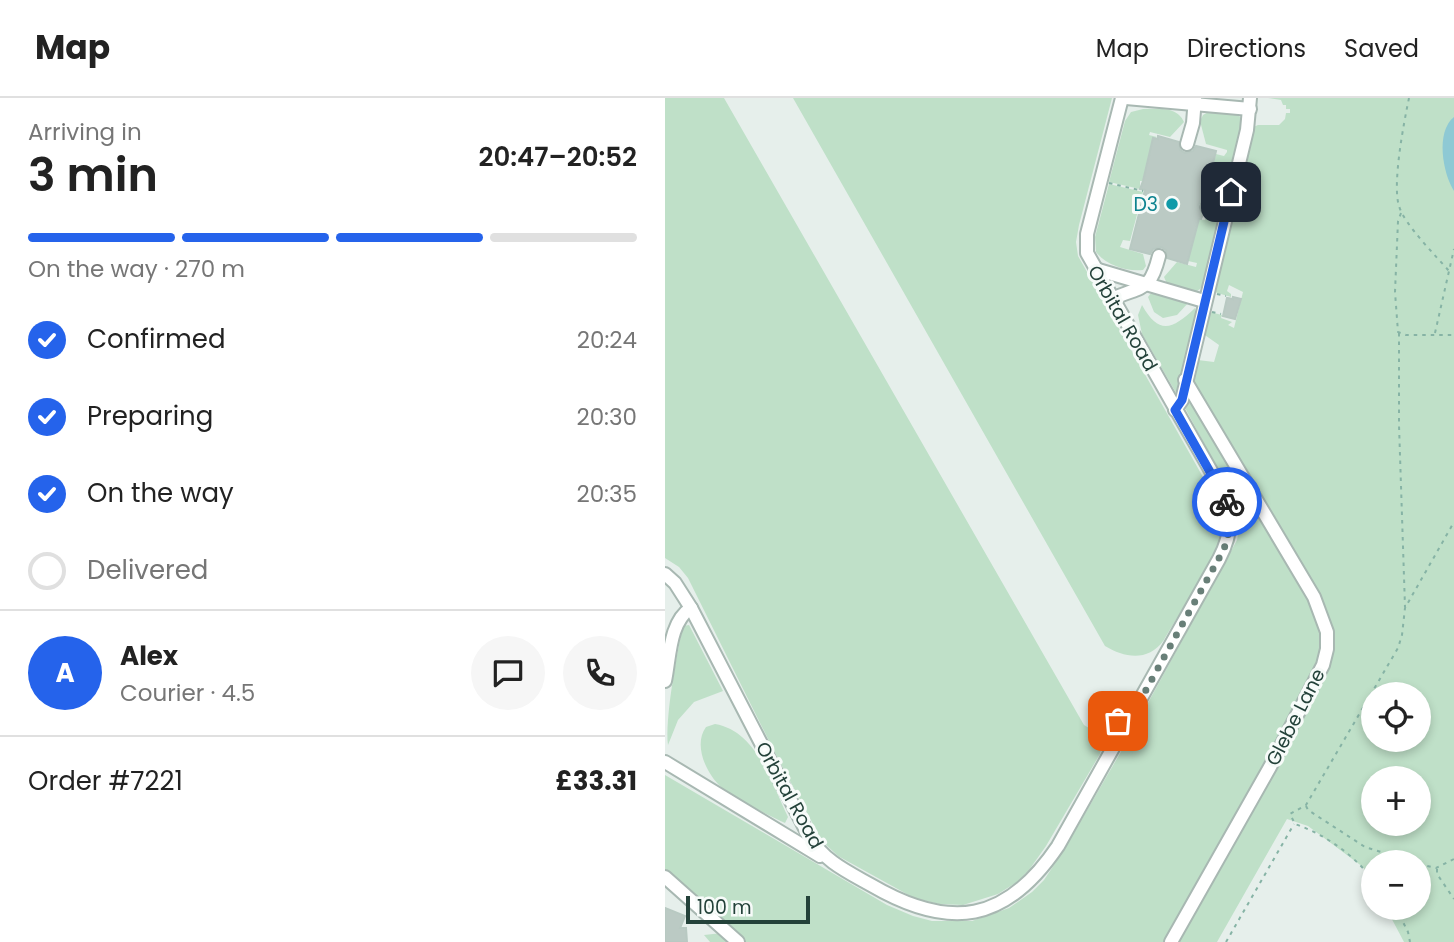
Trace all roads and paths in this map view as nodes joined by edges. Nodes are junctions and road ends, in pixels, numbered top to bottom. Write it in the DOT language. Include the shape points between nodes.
graph roads {
  1 [pos="1124,98"];
  2 [pos="1409,98"];
  3 [pos="1194,101"];
  4 [pos="1250,104"];
  5 [pos="1187,144"];
  6 [pos="1101,181"];
  7 [pos="1143,191"];
  8 [pos="1207,207"];
  9 [pos="1226,212"];
  10 [pos="1401,212"];
  11 [pos="1454,249"];
  12 [pos="1159,256"];
  13 [pos="1095,270"];
  14 [pos="1449,271"];
  15 [pos="1146,285"];
  16 [pos="1112,299"];
  17 [pos="1204,301"];
  18 [pos="1399,333"];
  19 [pos="1435,334"];
  20 [pos="1454,335"];
  21 [pos="1185,380"];
  22 [pos="1175,410"];
  23 [pos="1454,522"];
  24 [pos="665,574"];
  25 [pos="691,608"];
  26 [pos="1405,608"];
  27 [pos="667,657"];
  28 [pos="665,681"];
  29 [pos="665,762"];
  30 [pos="1306,805"];
  31 [pos="1295,824"];
  32 [pos="1375,850"];
  33 [pos="1454,859"];
  34 [pos="835,865"];
  35 [pos="1431,866"];
  36 [pos="1361,867"];
  37 [pos="1437,868"];
  38 [pos="665,877"];
  39 [pos="1454,900"];
  40 [pos="1402,920"];
  41 [pos="738,942"];
  42 [pos="1171,942"];
  43 [pos="1226,942"];
  44 [pos="1410,942"];
  1 -- 3 [label="street"];
  1 -- 6 [label="street, Orbital Road"];
  2 -- 10 [label="path" via="1398,185"];
  3 -- 4 [label="street"];
  3 -- 5 [label="street"];
  4 -- 9 [label="street"];
  6 -- 7 [label="path"];
  6 -- 13 [label="street, Orbital Road" via="1086,244"];
  8 -- 9 [label="street"];
  9 -- 17 [label="street"];
  10 -- 14 [label="path"];
  10 -- 18 [label="path" via="1395,292"];
  11 -- 14 [label="path"];
  12 -- 15 [label="street"];
  13 -- 15 [label="street"];
  13 -- 16 [label="street, Orbital Road"];
  14 -- 19 [label="path"];
  15 -- 16 [label="street"];
  15 -- 17 [label="street"];
  16 -- 22 [label="street, Orbital Road"];
  17 -- 21 [label="street"];
  18 -- 19 [label="path"];
  18 -- 26 [label="path"];
  19 -- 20 [label="path"];
  21 -- 22 [label="street"];
  21 -- 42 [label="street, Glebe Lane" via="1314,597 1327,640 1320,673"];
  22 -- 34 [label="street, Orbital Road" via="1225,497 1231,524 1228,541 1047,862 1006,900 969,913 930,912 901,902"];
  23 -- 26 [label="path"];
  24 -- 25 [label="street, Orbital Road"];
  25 -- 27 [label="street" via="676,623"];
  25 -- 34 [label="street, Orbital Road" via="809,836"];
  26 -- 30 [label="path" via="1398,648"];
  27 -- 28 [label="street"];
  29 -- 34 [label="street"];
  30 -- 31 [label="path" via="1290,814"];
  30 -- 32 [label="path"];
  31 -- 36 [label="path" via="1331,841"];
  31 -- 43 [label="path"];
  33 -- 37 [label="path"];
  35 -- 37 [label="path"];
  37 -- 39 [label="path"];
  38 -- 41 [label="street"];
  40 -- 44 [label="path"];
}
